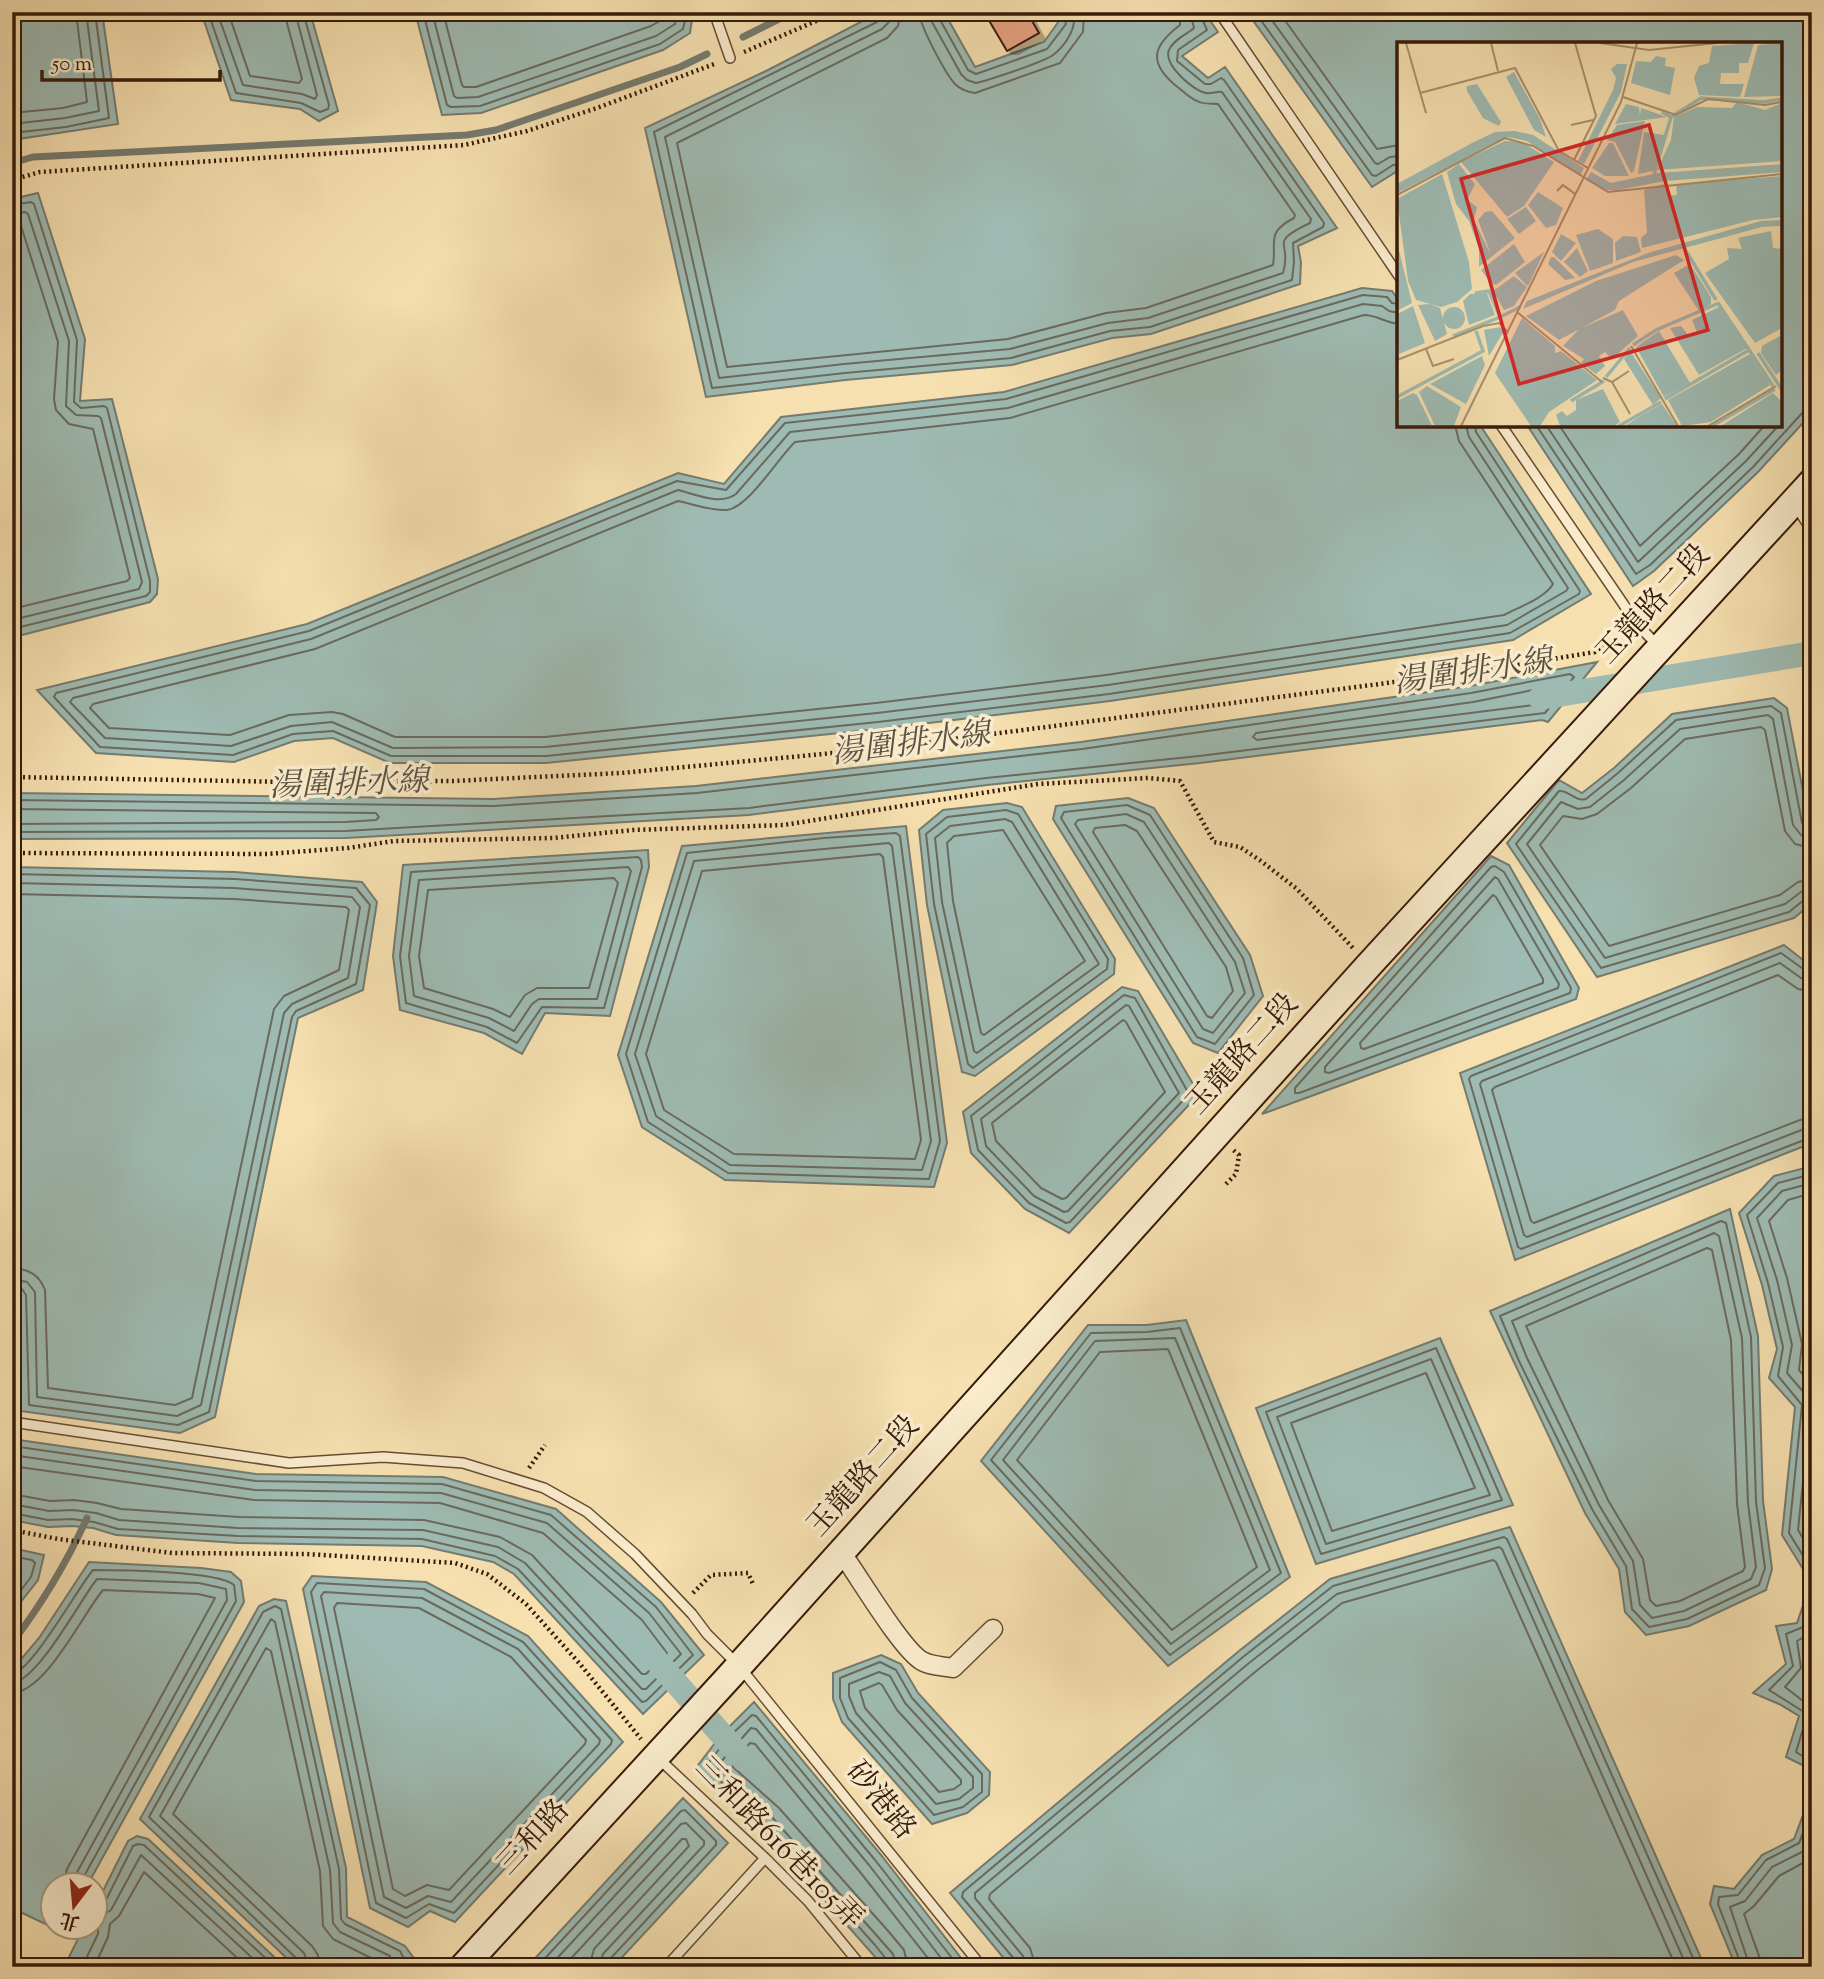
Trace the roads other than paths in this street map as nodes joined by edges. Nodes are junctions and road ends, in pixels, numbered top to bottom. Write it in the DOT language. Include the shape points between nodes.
graph roads {
  1 [pos="714,12"];
  2 [pos="1219,12"];
  3 [pos="730,58"];
  4 [pos="1397,273"];
  5 [pos="1502,427"];
  6 [pos="1812,482"];
  7 [pos="1794,502"];
  8 [pos="1812,531"];
  9 [pos="1660,648"];
  10 [pos="12,1422"];
  11 [pos="841,1552"];
  12 [pos="993,1629"];
  13 [pos="734,1672"];
  14 [pos="657,1757"];
  15 [pos="765,1858"];
  16 [pos="463,1967"];
  17 [pos="666,1967"];
  18 [pos="862,1967"];
  19 [pos="982,1967"];
  1 -- 3 [label="lane"];
  2 -- 4 [label="lane"];
  5 -- 9 [label="lane" via="1637,624"];
  6 -- 7 [label="main road, 玉龍路二段"];
  7 -- 8 [label="lane"];
  7 -- 9 [label="main road, 玉龍路二段"];
  9 -- 11 [label="main road, 玉龍路二段"];
  10 -- 13 [label="lane, 砂港路" via="289,1463 383,1457 463,1463 544,1488 587,1512 635,1554 682,1603"];
  11 -- 12 [label="street" via="893,1628 924,1663 953,1668"];
  11 -- 13 [label="main road, 玉龍路二段"];
  13 -- 14 [label="main road, 玉龍路二段"];
  13 -- 19 [label="lane, 砂港路"];
  14 -- 15 [label="lane, 三和路616巷105弄"];
  14 -- 16 [label="main road, 三和路"];
  15 -- 17 [label="lane"];
  15 -- 18 [label="lane, 三和路616巷105弄" via="808,1901"];
}
